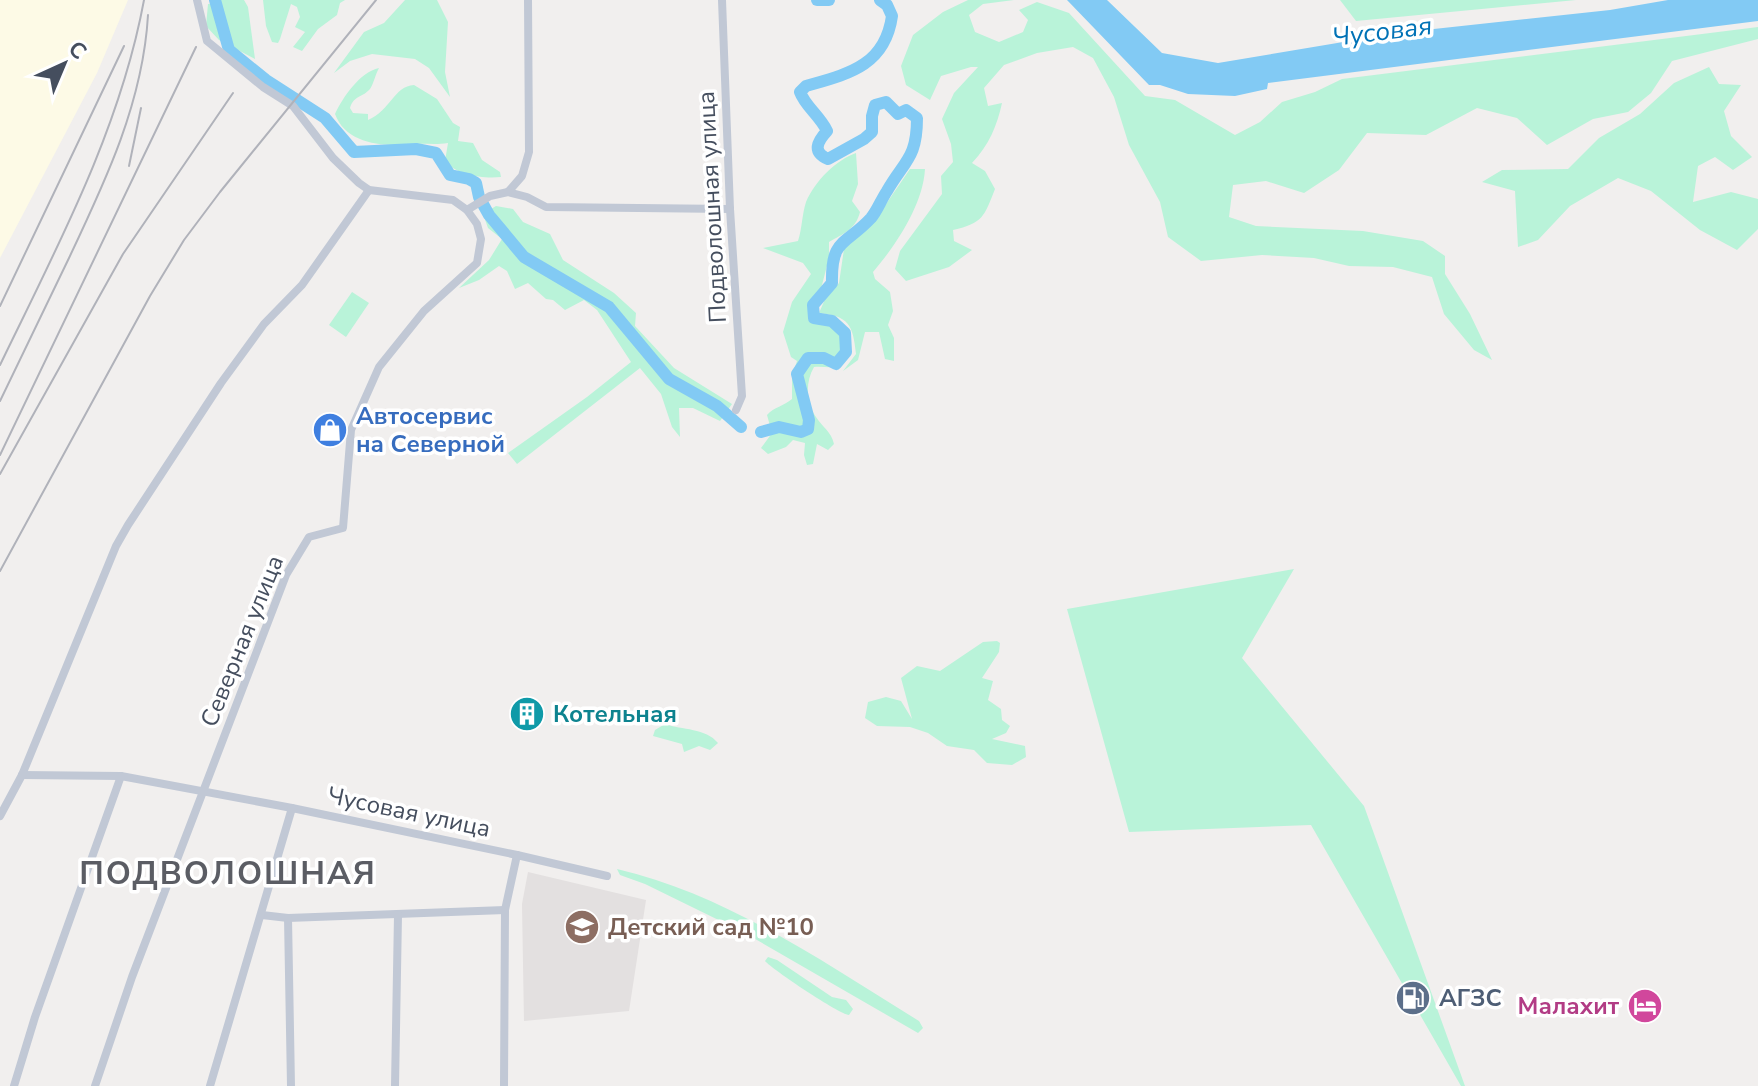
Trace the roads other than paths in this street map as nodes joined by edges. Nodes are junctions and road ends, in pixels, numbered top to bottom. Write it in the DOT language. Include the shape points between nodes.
graph roads {
  1 [pos="197,0"];
  2 [pos="528,0"];
  3 [pos="722,0"];
  4 [pos="369,190"];
  5 [pos="508,192"];
  6 [pos="730,209"];
  7 [pos="467,210"];
  8 [pos="736,410"];
  9 [pos="22,775"];
  10 [pos="121,776"];
  11 [pos="204,792"];
  12 [pos="292,808"];
  13 [pos="0,816"];
  14 [pos="517,855"];
  15 [pos="607,876"];
  16 [pos="505,910"];
  17 [pos="262,915"];
  18 [pos="398,915"];
  19 [pos="288,918"];
  20 [pos="14,1086"];
  21 [pos="95,1086"];
  22 [pos="210,1086"];
  23 [pos="291,1086"];
  24 [pos="395,1086"];
  25 [pos="504,1086"];
  1 -- 4 [label="street" via="207,41 293,106 333,158"];
  2 -- 5 [label="street" via="529,152 522,176"];
  3 -- 6 [label="street, Подволошная улица"];
  4 -- 7 [label="street" via="443,197"];
  4 -- 9 [label="street" via="302,285 264,324 212,395 128,525"];
  5 -- 6 [label="street" via="546,207"];
  5 -- 7 [label="street"];
  6 -- 8 [label="street, Подволошная улица" via="742,396"];
  7 -- 11 [label="street, Северная улица" via="481,239 477,263 424,311 379,367 351,430 343,528 309,537 286,575"];
  9 -- 10 [label="street, Чусовая улица"];
  9 -- 13 [label="street"];
  10 -- 11 [label="street, Чусовая улица"];
  10 -- 20 [label="street"];
  11 -- 12 [label="street, Чусовая улица"];
  11 -- 21 [label="street, Северная улица"];
  12 -- 14 [label="street, Чусовая улица"];
  12 -- 17 [label="street"];
  14 -- 15 [label="street, Чусовая улица"];
  14 -- 16 [label="street"];
  16 -- 18 [label="street"];
  16 -- 25 [label="street"];
  17 -- 19 [label="street"];
  17 -- 22 [label="street"];
  18 -- 19 [label="street"];
  18 -- 24 [label="street"];
  19 -- 23 [label="street"];
}
